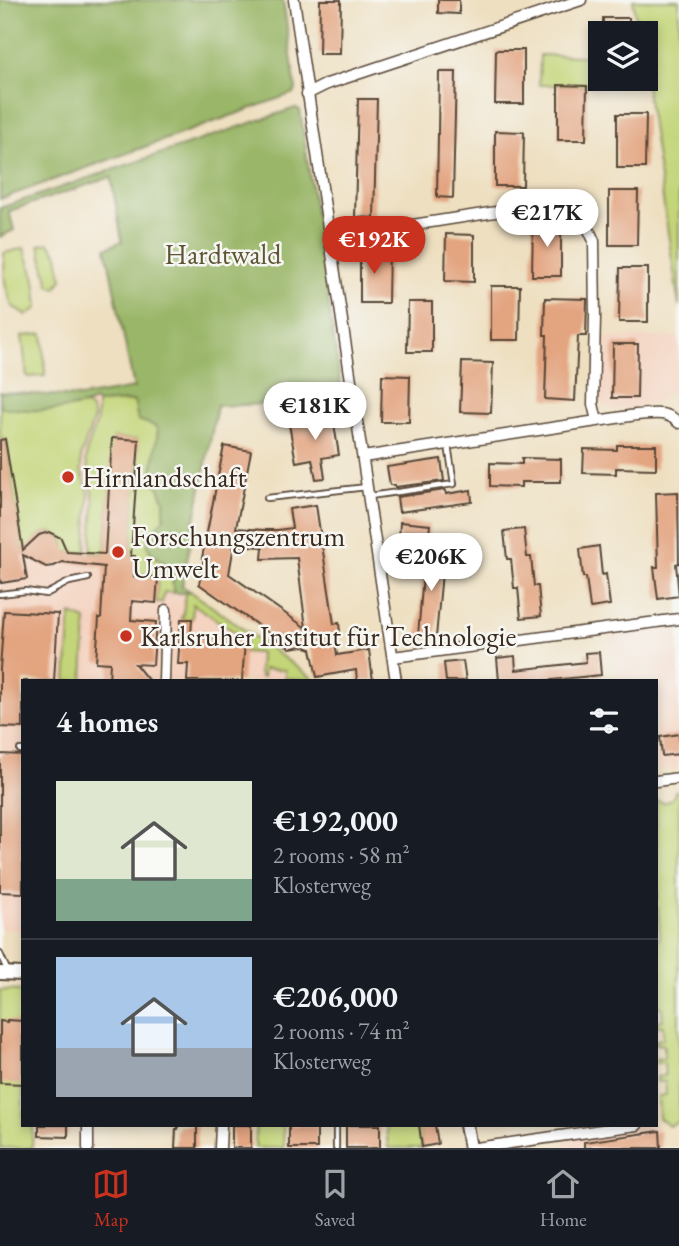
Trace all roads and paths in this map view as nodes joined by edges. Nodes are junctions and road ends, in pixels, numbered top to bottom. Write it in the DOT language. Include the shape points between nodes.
graph roads {
  1 [pos="294,0"];
  2 [pos="580,0"];
  3 [pos="307,94"];
  4 [pos="328,238"];
  5 [pos="597,421"];
  6 [pos="679,422"];
  7 [pos="447,443"];
  8 [pos="363,457"];
  9 [pos="368,492"];
  10 [pos="267,498"];
  11 [pos="88,578"];
  12 [pos="0,594"];
  13 [pos="166,610"];
  14 [pos="679,618"];
  15 [pos="393,657"];
  16 [pos="164,679"];
  17 [pos="396,679"];
  18 [pos="679,778"];
  19 [pos="658,781"];
  20 [pos="0,954"];
  21 [pos="4,973"];
  22 [pos="88,1127"];
  23 [pos="220,1127"];
  24 [pos="336,1127"];
  25 [pos="466,1127"];
  26 [pos="597,1128"];
  27 [pos="88,1148"];
  28 [pos="220,1148"];
  29 [pos="336,1148"];
  30 [pos="470,1148"];
  31 [pos="476,1148"];
  1 -- 3 [label="street"];
  2 -- 3 [label="street"];
  3 -- 4 [label="street"];
  4 -- 5 [label="street" via="547,204 575,212 594,241 593,404"];
  4 -- 8 [label="street"];
  5 -- 6 [label="street" via="659,413"];
  5 -- 7 [label="street"];
  7 -- 8 [label="street"];
  7 -- 9 [label="lane" via="454,484"];
  8 -- 9 [label="street"];
  9 -- 10 [label="lane"];
  9 -- 15 [label="street"];
  11 -- 12 [label="lane" via="46,594"];
  13 -- 16 [label="street"];
  14 -- 15 [label="street"];
  15 -- 17 [label="street"];
  18 -- 19 [label="street"];
  20 -- 21 [label="lane"];
  22 -- 27 [label="street"];
  23 -- 28 [label="street"];
  24 -- 29 [label="lane"];
  25 -- 30 [label="street"];
  26 -- 31 [label="street"];
}
